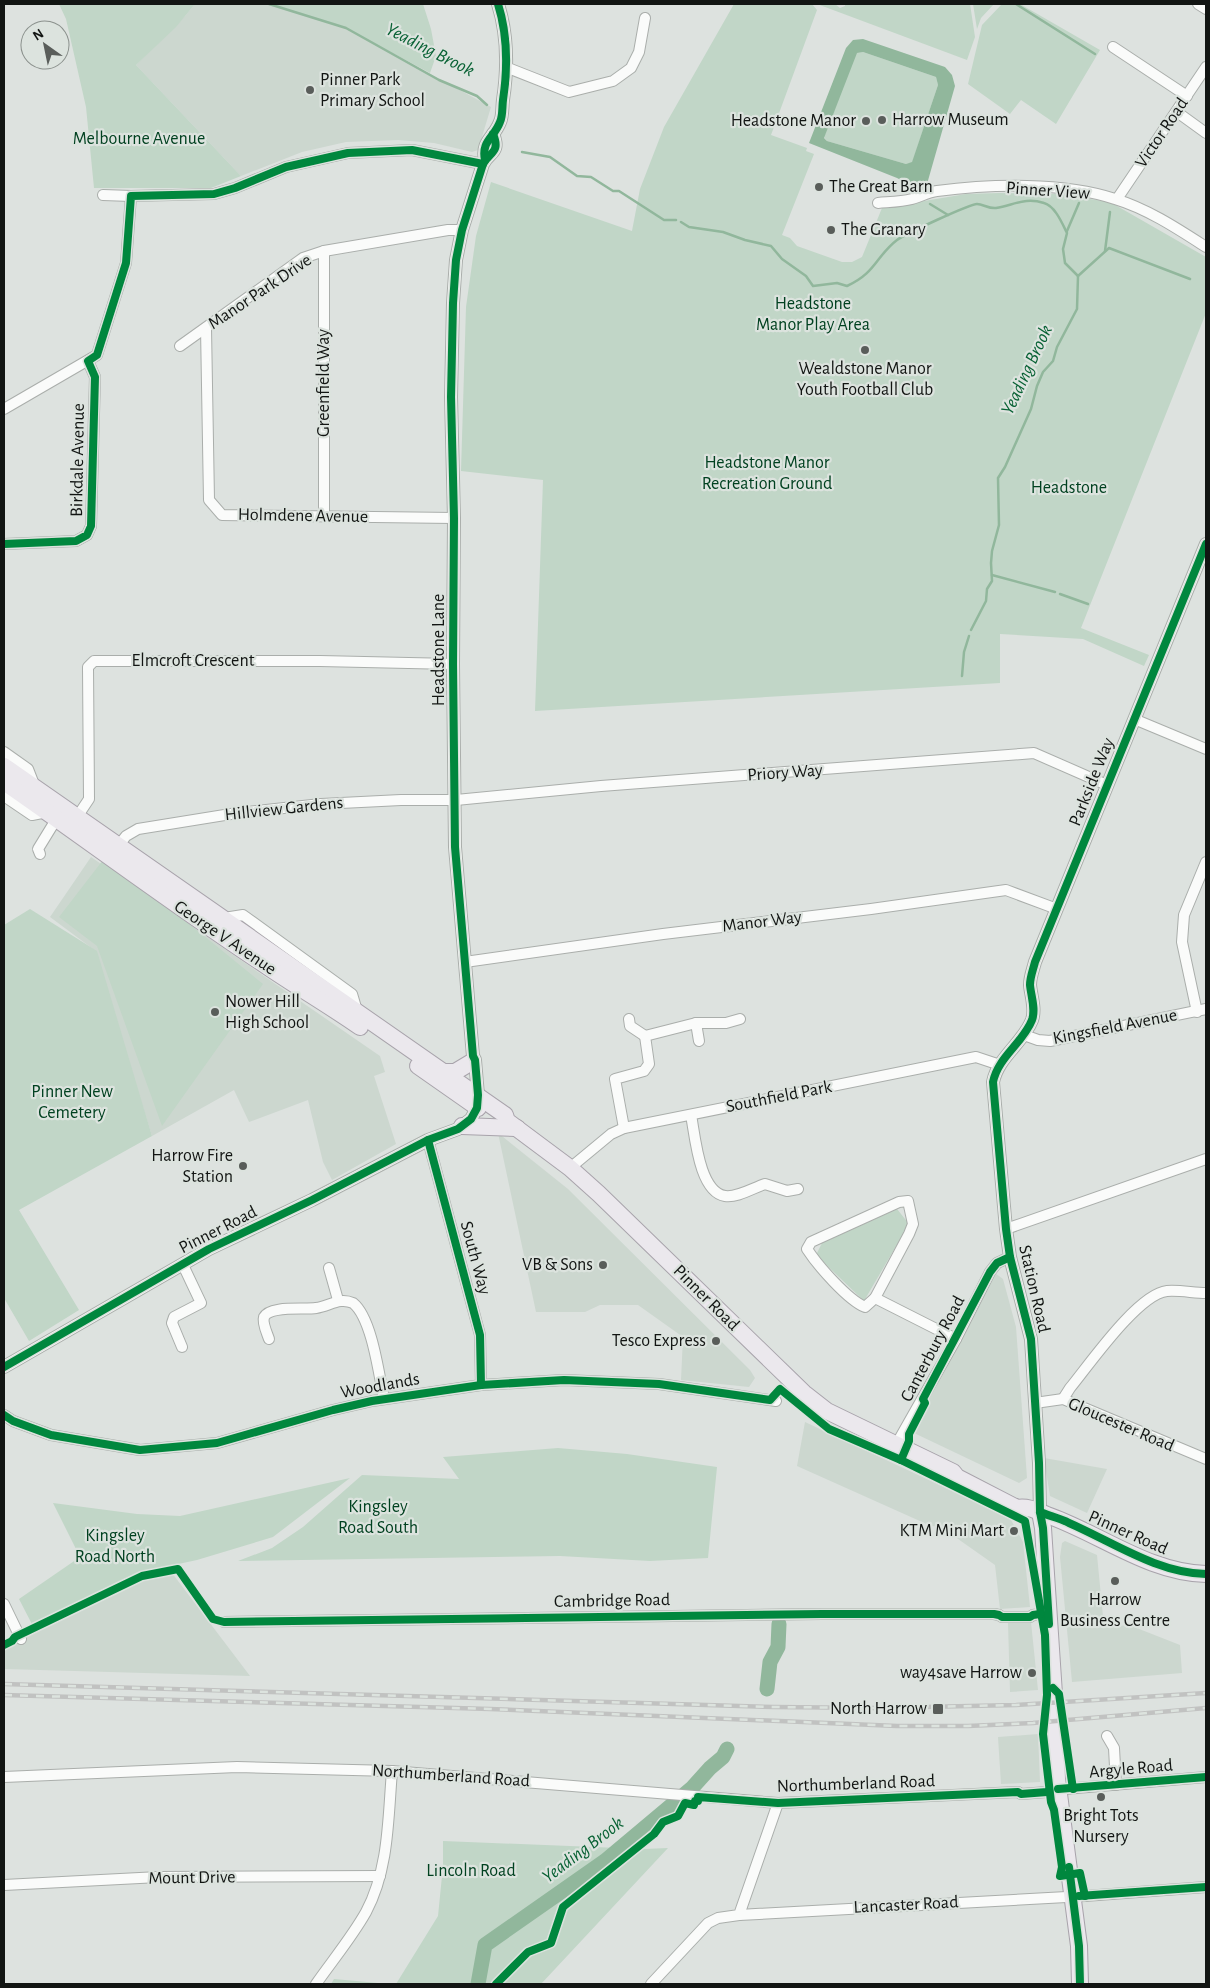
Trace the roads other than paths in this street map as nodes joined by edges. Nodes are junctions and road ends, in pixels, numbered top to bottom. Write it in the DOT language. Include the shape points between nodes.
graph roads {
  1 [pos="498,4"];
  2 [pos="1198,4"];
  3 [pos="1206,9"];
  4 [pos="645,18"];
  5 [pos="1113,47"];
  6 [pos="508,68"];
  7 [pos="1206,68"];
  8 [pos="1187,96"];
  9 [pos="1177,112"];
  10 [pos="1206,133"];
  11 [pos="484,162"];
  12 [pos="104,195"];
  13 [pos="131,196"];
  14 [pos="1118,199"];
  15 [pos="878,203"];
  16 [pos="462,230"];
  17 [pos="1206,247"];
  18 [pos="324,251"];
  19 [pos="206,328"];
  20 [pos="180,346"];
  21 [pos="88,360"];
  22 [pos="4,409"];
  23 [pos="324,516"];
  24 [pos="454,518"];
  25 [pos="4,544"];
  26 [pos="1206,544"];
  27 [pos="453,664"];
  28 [pos="1134,719"];
  29 [pos="1206,749"];
  30 [pos="4,752"];
  31 [pos="4,766"];
  32 [pos="4,782"];
  33 [pos="1107,785"];
  34 [pos="35,788"];
  35 [pos="4,796"];
  36 [pos="456,800"];
  37 [pos="52,815"];
  38 [pos="77,817"];
  39 [pos="119,845"];
  40 [pos="40,854"];
  41 [pos="1206,862"];
  42 [pos="1057,910"];
  43 [pos="224,918"];
  44 [pos="270,959"];
  45 [pos="465,962"];
  46 [pos="1202,1010"];
  47 [pos="358,1012"];
  48 [pos="629,1019"];
  49 [pos="740,1019"];
  50 [pos="696,1023"];
  51 [pos="1024,1035"];
  52 [pos="646,1036"];
  53 [pos="699,1041"];
  54 [pos="471,1060"];
  55 [pos="1000,1065"];
  56 [pos="445,1072"];
  57 [pos="473,1098"];
  58 [pos="690,1115"];
  59 [pos="512,1125"];
  60 [pos="457,1128"];
  61 [pos="624,1128"];
  62 [pos="428,1140"];
  63 [pos="1206,1159"];
  64 [pos="570,1168"];
  65 [pos="798,1189"];
  66 [pos="1006,1229"];
  67 [pos="1010,1257"];
  68 [pos="183,1265"];
  69 [pos="329,1268"];
  70 [pos="1206,1293"];
  71 [pos="875,1298"];
  72 [pos="338,1300"];
  73 [pos="269,1339"];
  74 [pos="956,1339"];
  75 [pos="182,1348"];
  76 [pos="4,1367"];
  77 [pos="481,1385"];
  78 [pos="384,1399"];
  79 [pos="1063,1399"];
  80 [pos="776,1401"];
  81 [pos="1035,1403"];
  82 [pos="4,1415"];
  83 [pos="896,1445"];
  84 [pos="1206,1459"];
  85 [pos="1032,1510"];
  86 [pos="1206,1574"];
  87 [pos="4,1604"];
  88 [pos="1040,1614"];
  89 [pos="224,1622"];
  90 [pos="21,1639"];
  91 [pos="1107,1736"];
  92 [pos="392,1771"];
  93 [pos="4,1777"];
  94 [pos="1206,1777"];
  95 [pos="1116,1785"];
  96 [pos="1054,1789"];
  97 [pos="778,1803"];
  98 [pos="380,1876"];
  99 [pos="4,1885"];
  100 [pos="1206,1887"];
  101 [pos="1073,1896"];
  102 [pos="740,1914"];
  103 [pos="316,1984"];
  104 [pos="651,1984"];
  105 [pos="1080,1984"];
  1 -- 6 [label="street, Headstone Lane"];
  2 -- 3 [label="street"];
  4 -- 6 [label="street" via="639,52 631,68 613,81 569,92"];
  5 -- 8 [label="street"];
  6 -- 11 [label="street, Headstone Lane" via="501,121 494,134 496,144 492,155"];
  7 -- 8 [label="street, Victor Road"];
  8 -- 9 [label="street, Victor Road"];
  9 -- 10 [label="street"];
  9 -- 14 [label="street, Victor Road"];
  11 -- 13 [label="street" via="412,150 348,153 286,167 214,194"];
  11 -- 16 [label="street, Headstone Lane"];
  12 -- 13 [label="street"];
  13 -- 21 [label="street" via="126,263 97,355"];
  14 -- 15 [label="street, Pinner View" via="1067,188 1010,187 934,191 912,199"];
  14 -- 17 [label="street, Pinner View" via="1162,220"];
  16 -- 18 [label="street, Manor Park Drive"];
  16 -- 24 [label="street, Headstone Lane" via="453,303"];
  18 -- 19 [label="street, Manor Park Drive" via="303,258"];
  18 -- 23 [label="street, Greenfield Way"];
  19 -- 20 [label="street, Manor Park Drive"];
  19 -- 23 [label="street, Holmdene Avenue" via="209,500 222,515"];
  21 -- 22 [label="street"];
  21 -- 25 [label="street, Birkdale Avenue" via="95,377 92,526 87,535 76,542"];
  23 -- 24 [label="street, Holmdene Avenue"];
  24 -- 27 [label="street, Headstone Lane"];
  26 -- 28 [label="street, Parkside Way"];
  27 -- 36 [label="street, Headstone Lane"];
  27 -- 38 [label="street, Elmcroft Crescent" via="94,661 88,667 89,799"];
  28 -- 29 [label="street"];
  28 -- 33 [label="street, Parkside Way"];
  30 -- 34 [label="street, George V Avenue" via="28,769"];
  31 -- 34 [label="main road, George V Avenue"];
  32 -- 37 [label="main road, George V Avenue"];
  33 -- 36 [label="street, Priory Way" via="1034,753"];
  33 -- 42 [label="street, Parkside Way"];
  34 -- 38 [label="main road, George V Avenue"];
  35 -- 37 [label="street, George V Avenue" via="32,815"];
  36 -- 39 [label="street, Hillview Gardens" via="321,804 237,813 138,829"];
  36 -- 45 [label="street, Headstone Lane" via="455,847"];
  37 -- 40 [label="street" via="38,849"];
  37 -- 44 [label="main road, George V Avenue" via="108,857"];
  38 -- 39 [label="main road, George V Avenue"];
  39 -- 43 [label="main road, George V Avenue"];
  41 -- 46 [label="street" via="1184,915 1182,942"];
  42 -- 45 [label="street, Manor Way" via="1006,890"];
  42 -- 51 [label="street, Parkside Way" via="1032,972 1030,984 1034,1011"];
  43 -- 44 [label="main road, George V Avenue"];
  43 -- 47 [label="street, George V Avenue" via="243,915 352,994"];
  44 -- 47 [label="main road, George V Avenue"];
  44 -- 57 [label="main road, George V Avenue" via="357,1025"];
  45 -- 54 [label="street, Headstone Lane"];
  46 -- 51 [label="street, Kingsfield Avenue" via="1050,1041"];
  47 -- 56 [label="main road, George V Avenue"];
  48 -- 52 [label="street" via="630,1026"];
  49 -- 50 [label="street" via="726,1023"];
  50 -- 52 [label="street"];
  50 -- 53 [label="street"];
  51 -- 55 [label="street, Station Road"];
  52 -- 61 [label="street" via="649,1064 644,1072 615,1079"];
  54 -- 56 [label="main road" via="455,1072"];
  54 -- 57 [label="street, Headstone Lane"];
  55 -- 58 [label="street, Southfield Park" via="976,1057"];
  55 -- 66 [label="street, Station Road" via="993,1082"];
  56 -- 57 [label="main road, George V Avenue"];
  57 -- 59 [label="main road, Pinner Road" via="504,1114"];
  57 -- 60 [label="street" via="465,1114 454,1125"];
  58 -- 61 [label="street, Southfield Park"];
  58 -- 65 [label="street" via="703,1176 714,1190 723,1196 734,1196 765,1184 787,1191"];
  59 -- 60 [label="main road"];
  59 -- 64 [label="main road, Pinner Road"];
  60 -- 62 [label="street, Pinner Road"];
  61 -- 64 [label="street, Southfield Park" via="610,1134"];
  62 -- 68 [label="street, Pinner Road"];
  62 -- 77 [label="street, South Way" via="480,1335"];
  63 -- 66 [label="street"];
  64 -- 83 [label="main road, Pinner Road" via="804,1393 827,1411"];
  66 -- 67 [label="street, Station Road"];
  67 -- 74 [label="street, Canterbury Road" via="997,1262 990,1272"];
  67 -- 81 [label="street, Station Road" via="1030,1328"];
  68 -- 75 [label="street" via="201,1303 174,1317 172,1322"];
  68 -- 76 [label="street, Pinner Road"];
  69 -- 72 [label="street"];
  70 -- 79 [label="street" via="1166,1291 1153,1296 1125,1320"];
  71 -- 71 [label="street" via="866,1307 856,1303 807,1249 810,1242 899,1202 908,1201 913,1224"];
  71 -- 74 [label="street"];
  72 -- 73 [label="street" via="316,1308 269,1312 263,1322"];
  72 -- 78 [label="street" via="357,1306 366,1324"];
  74 -- 83 [label="street, Canterbury Road"];
  77 -- 78 [label="street, Woodlands"];
  77 -- 80 [label="street, Woodlands" via="564,1380 659,1384 762,1393"];
  78 -- 82 [label="street, Woodlands" via="333,1410 216,1444 140,1450 51,1434"];
  79 -- 81 [label="street, Gloucester Road"];
  79 -- 84 [label="street, Gloucester Road"];
  81 -- 85 [label="street, Station Road"];
  83 -- 85 [label="main road, Pinner Road" via="1017,1508"];
  85 -- 86 [label="main road, Pinner Road" via="1070,1523 1147,1560 1172,1569"];
  85 -- 88 [label="main road, Station Road" via="1043,1528"];
  87 -- 90 [label="street"];
  88 -- 89 [label="street, Cambridge Road" via="1030,1618 822,1614"];
  88 -- 96 [label="main road, Station Road" via="1054,1694"];
  91 -- 95 [label="street" via="1114,1748"];
  92 -- 93 [label="street, Northumberland Road" via="237,1767"];
  92 -- 97 [label="street, Northumberland Road"];
  92 -- 98 [label="street"];
  94 -- 95 [label="street, Argyle Road"];
  95 -- 96 [label="street, Argyle Road"];
  96 -- 97 [label="street, Northumberland Road"];
  96 -- 101 [label="main road, Station Road"];
  97 -- 102 [label="street"];
  98 -- 99 [label="street, Mount Drive" via="159,1877"];
  98 -- 103 [label="street" via="366,1912"];
  100 -- 101 [label="street, Lancaster Road"];
  101 -- 102 [label="street, Lancaster Road"];
  101 -- 105 [label="main road, Station Road"];
  102 -- 104 [label="street, Lancaster Road" via="708,1923"];
}
